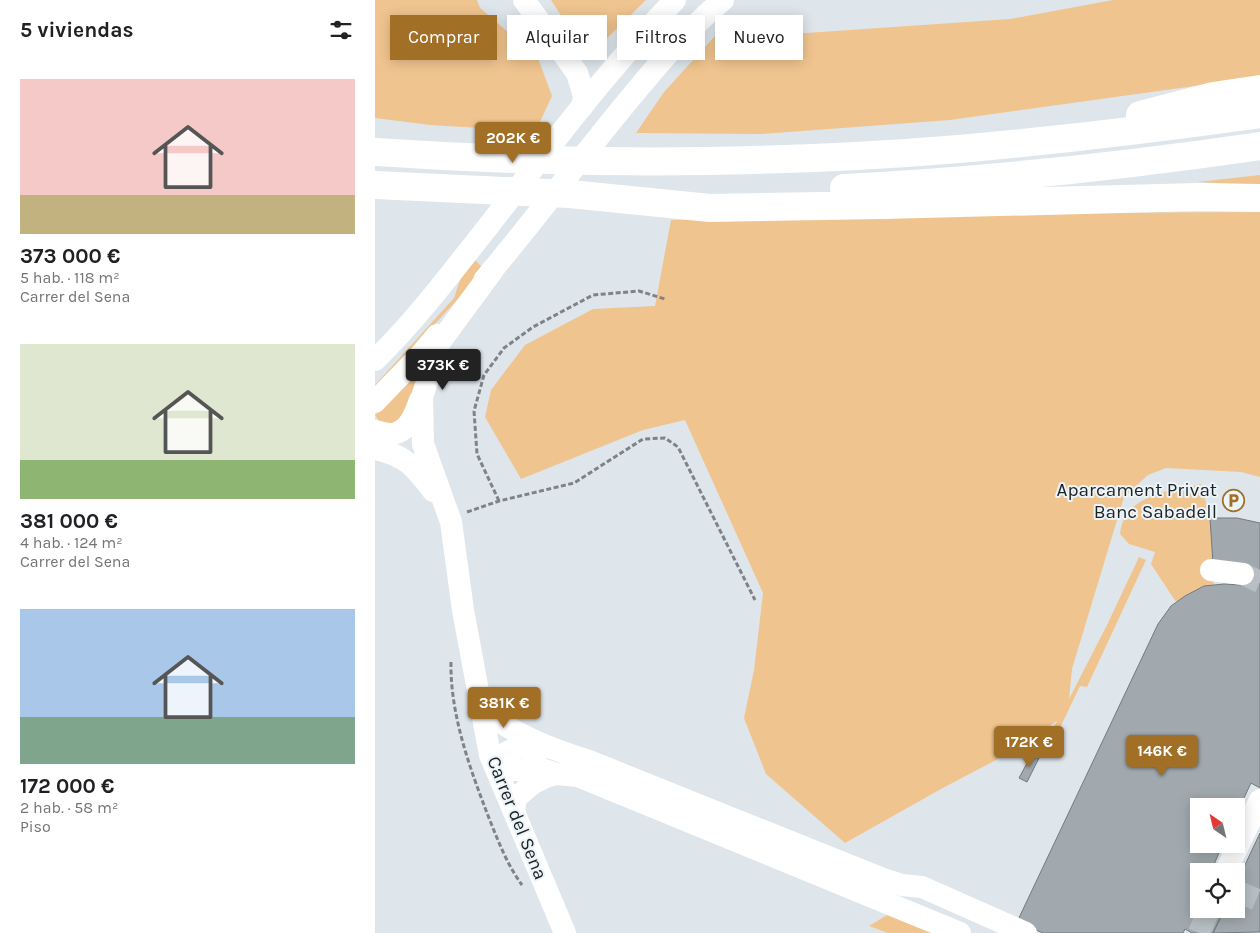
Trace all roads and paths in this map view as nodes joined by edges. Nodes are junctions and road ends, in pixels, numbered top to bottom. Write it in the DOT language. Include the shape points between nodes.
graph roads {
  1 [pos="524,0"];
  2 [pos="675,0"];
  3 [pos="723,0"];
  4 [pos="617,65"];
  5 [pos="577,73"];
  6 [pos="1260,89"];
  7 [pos="578,112"];
  8 [pos="1260,114"];
  9 [pos="1049,140"];
  10 [pos="1260,146"];
  11 [pos="375,152"];
  12 [pos="375,185"];
  13 [pos="570,194"];
  14 [pos="1260,198"];
  15 [pos="493,270"];
  16 [pos="447,278"];
  17 [pos="665,299"];
  18 [pos="375,360"];
  19 [pos="375,374"];
  20 [pos="422,396"];
  21 [pos="375,402"];
  22 [pos="375,431"];
  23 [pos="375,449"];
  24 [pos="398,455"];
  25 [pos="499,501"];
  26 [pos="451,522"];
  27 [pos="1211,570"];
  28 [pos="1238,573"];
  29 [pos="755,600"];
  30 [pos="482,709"];
  31 [pos="549,748"];
  32 [pos="493,762"];
  33 [pos="557,774"];
  34 [pos="1260,800"];
  35 [pos="514,812"];
  36 [pos="1230,863"];
  37 [pos="883,879"];
  38 [pos="953,921"];
  39 [pos="565,933"];
  40 [pos="998,933"];
  41 [pos="1008,933"];
  42 [pos="1026,933"];
  1 -- 5 [label="street"];
  2 -- 4 [label="street"];
  3 -- 15 [label="street" via="671,50"];
  4 -- 5 [label="street" via="587,77"];
  4 -- 7 [label="street"];
  5 -- 7 [label="street" via="584,96"];
  6 -- 9 [label="highway" via="1213,96"];
  7 -- 16 [label="street"];
  8 -- 9 [label="highway"];
  9 -- 11 [label="highway" via="959,149 777,159 507,159"];
  10 -- 13 [label="highway" via="1068,171 890,186 723,193"];
  12 -- 13 [label="highway"];
  13 -- 14 [label="highway" via="710,208"];
  15 -- 20 [label="street, Carrer del Sena" via="440,342"];
  15 -- 21 [label="street"];
  16 -- 18 [label="street"];
  16 -- 19 [label="street" via="443,294 431,316"];
  17 -- 25 [label="path" via="639,291 593,295 533,327 504,348 484,375 474,411 477,454"];
  20 -- 22 [label="street, Carrer del Sena" via="414,418 405,427 392,434"];
  20 -- 26 [label="street, Carrer del Sena" via="423,444"];
  22 -- 24 [label="street, Carrer del Sena"];
  23 -- 24 [label="street, Carrer del Sena"];
  24 -- 26 [label="street, Carrer del Sena" via="415,467"];
  25 -- 26 [label="path"];
  25 -- 29 [label="path" via="574,483 643,439 665,438 679,447"];
  26 -- 30 [label="street, Carrer del Sena" via="463,610"];
  27 -- 28 [label="street"];
  30 -- 31 [label="street" via="507,728"];
  30 -- 32 [label="street, Carrer del Sena"];
  31 -- 32 [label="street" via="525,746 508,750"];
  31 -- 37 [label="street" via="589,761"];
  32 -- 33 [label="street" via="506,770 535,767"];
  32 -- 35 [label="street, Carrer del Sena"];
  33 -- 35 [label="street" via="532,784 516,798"];
  33 -- 38 [label="street" via="578,776"];
  34 -- 36 [label="street"];
  35 -- 39 [label="street, Carrer del Sena"];
  37 -- 38 [label="street" via="924,900"];
  37 -- 42 [label="street" via="921,887"];
  38 -- 40 [label="street"];
  41 -- 42 [label="street" via="1017,930"];
}
